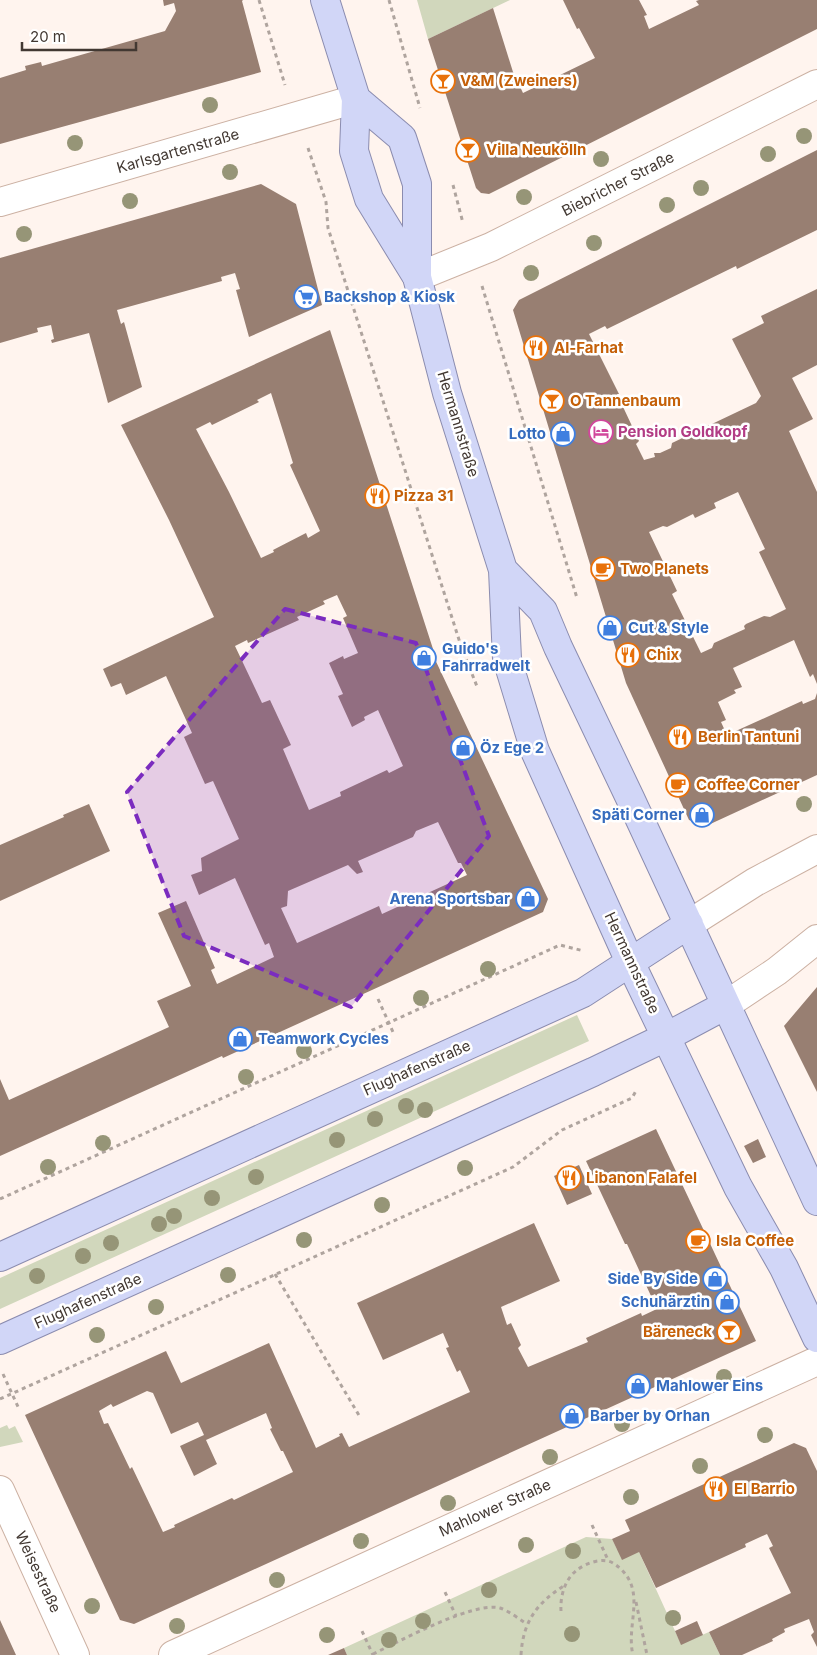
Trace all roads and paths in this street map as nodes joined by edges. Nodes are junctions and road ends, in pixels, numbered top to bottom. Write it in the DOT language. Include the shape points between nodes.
graph roads {
  1 [pos="259,0"];
  2 [pos="325,0"];
  3 [pos="389,0"];
  4 [pos="285,84"];
  5 [pos="817,84"];
  6 [pos="356,99"];
  7 [pos="421,112"];
  8 [pos="314,164"];
  9 [pos="452,183"];
  10 [pos="0,202"];
  11 [pos="464,226"];
  12 [pos="416,277"];
  13 [pos="488,306"];
  14 [pos="503,570"];
  15 [pos="577,599"];
  16 [pos="479,692"];
  17 [pos="817,849"];
  18 [pos="689,924"];
  19 [pos="817,939"];
  20 [pos="630,962"];
  21 [pos="378,999"];
  22 [pos="726,1005"];
  23 [pos="389,1023"];
  24 [pos="393,1032"];
  25 [pos="666,1037"];
  26 [pos="0,1200"];
  27 [pos="817,1201"];
  28 [pos="0,1257"];
  29 [pos="275,1274"];
  30 [pos="817,1338"];
  31 [pos="0,1340"];
  32 [pos="817,1361"];
  33 [pos="3,1374"];
  34 [pos="12,1394"];
  35 [pos="0,1399"];
  36 [pos="19,1409"];
  37 [pos="360,1417"];
  38 [pos="0,1490"];
  39 [pos="592,1525"];
  40 [pos="608,1560"];
  41 [pos="565,1584"];
  42 [pos="445,1592"];
  43 [pos="635,1596"];
  44 [pos="561,1611"];
  45 [pos="456,1616"];
  46 [pos="527,1624"];
  47 [pos="362,1631"];
  48 [pos="373,1654"];
  49 [pos="75,1655"];
  50 [pos="173,1655"];
  51 [pos="521,1655"];
  52 [pos="633,1655"];
  53 [pos="647,1655"];
  1 -- 4 [label="path"];
  2 -- 6 [label="main road, Hermannstraße"];
  3 -- 7 [label="path"];
  5 -- 12 [label="street, Biebricher Straße" via="491,247"];
  6 -- 10 [label="street, Karlsgartenstraße"];
  6 -- 12 [label="main road, Hermannstraße" via="354,151 369,199"];
  6 -- 12 [label="main road, Hermannstraße" via="402,138 416,184"];
  8 -- 16 [label="path" via="326,202 328,228 460,646"];
  9 -- 11 [label="path"];
  12 -- 14 [label="main road, Hermannstraße" via="447,393"];
  13 -- 15 [label="path"];
  14 -- 18 [label="main road, Hermannstraße" via="543,610"];
  14 -- 20 [label="main road, Hermannstraße" via="507,659 535,751"];
  17 -- 18 [label="street, Flughafenstraße" via="755,882"];
  18 -- 20 [label="main road, Flughafenstraße"];
  18 -- 22 [label="main road, Hermannstraße"];
  19 -- 22 [label="street, Flughafenstraße"];
  20 -- 23 [label="path" via="560,945"];
  20 -- 25 [label="main road, Hermannstraße"];
  20 -- 28 [label="main road, Flughafenstraße" via="582,993"];
  21 -- 23 [label="path"];
  22 -- 25 [label="main road, Flughafenstraße"];
  22 -- 27 [label="main road, Hermannstraße"];
  23 -- 24 [label="path"];
  23 -- 26 [label="path"];
  25 -- 29 [label="path" via="632,1098 562,1130 512,1168"];
  25 -- 30 [label="main road, Hermannstraße" via="738,1187 784,1268"];
  25 -- 31 [label="main road, Flughafenstraße"];
  29 -- 34 [label="path"];
  29 -- 37 [label="path"];
  32 -- 50 [label="street, Mahlower Straße"];
  33 -- 34 [label="path"];
  34 -- 35 [label="path"];
  34 -- 36 [label="path"];
  38 -- 49 [label="street, Weisestraße"];
  39 -- 40 [label="path"];
  40 -- 41 [label="path" via="591,1562 576,1570"];
  40 -- 43 [label="path" via="619,1567"];
  41 -- 44 [label="path"];
  41 -- 46 [label="path" via="548,1596"];
  42 -- 45 [label="path"];
  43 -- 52 [label="path" via="631,1632"];
  43 -- 53 [label="path"];
  45 -- 46 [label="path" via="474,1609 501,1608"];
  45 -- 48 [label="path"];
  46 -- 51 [label="path"];
  47 -- 48 [label="path"];
}
